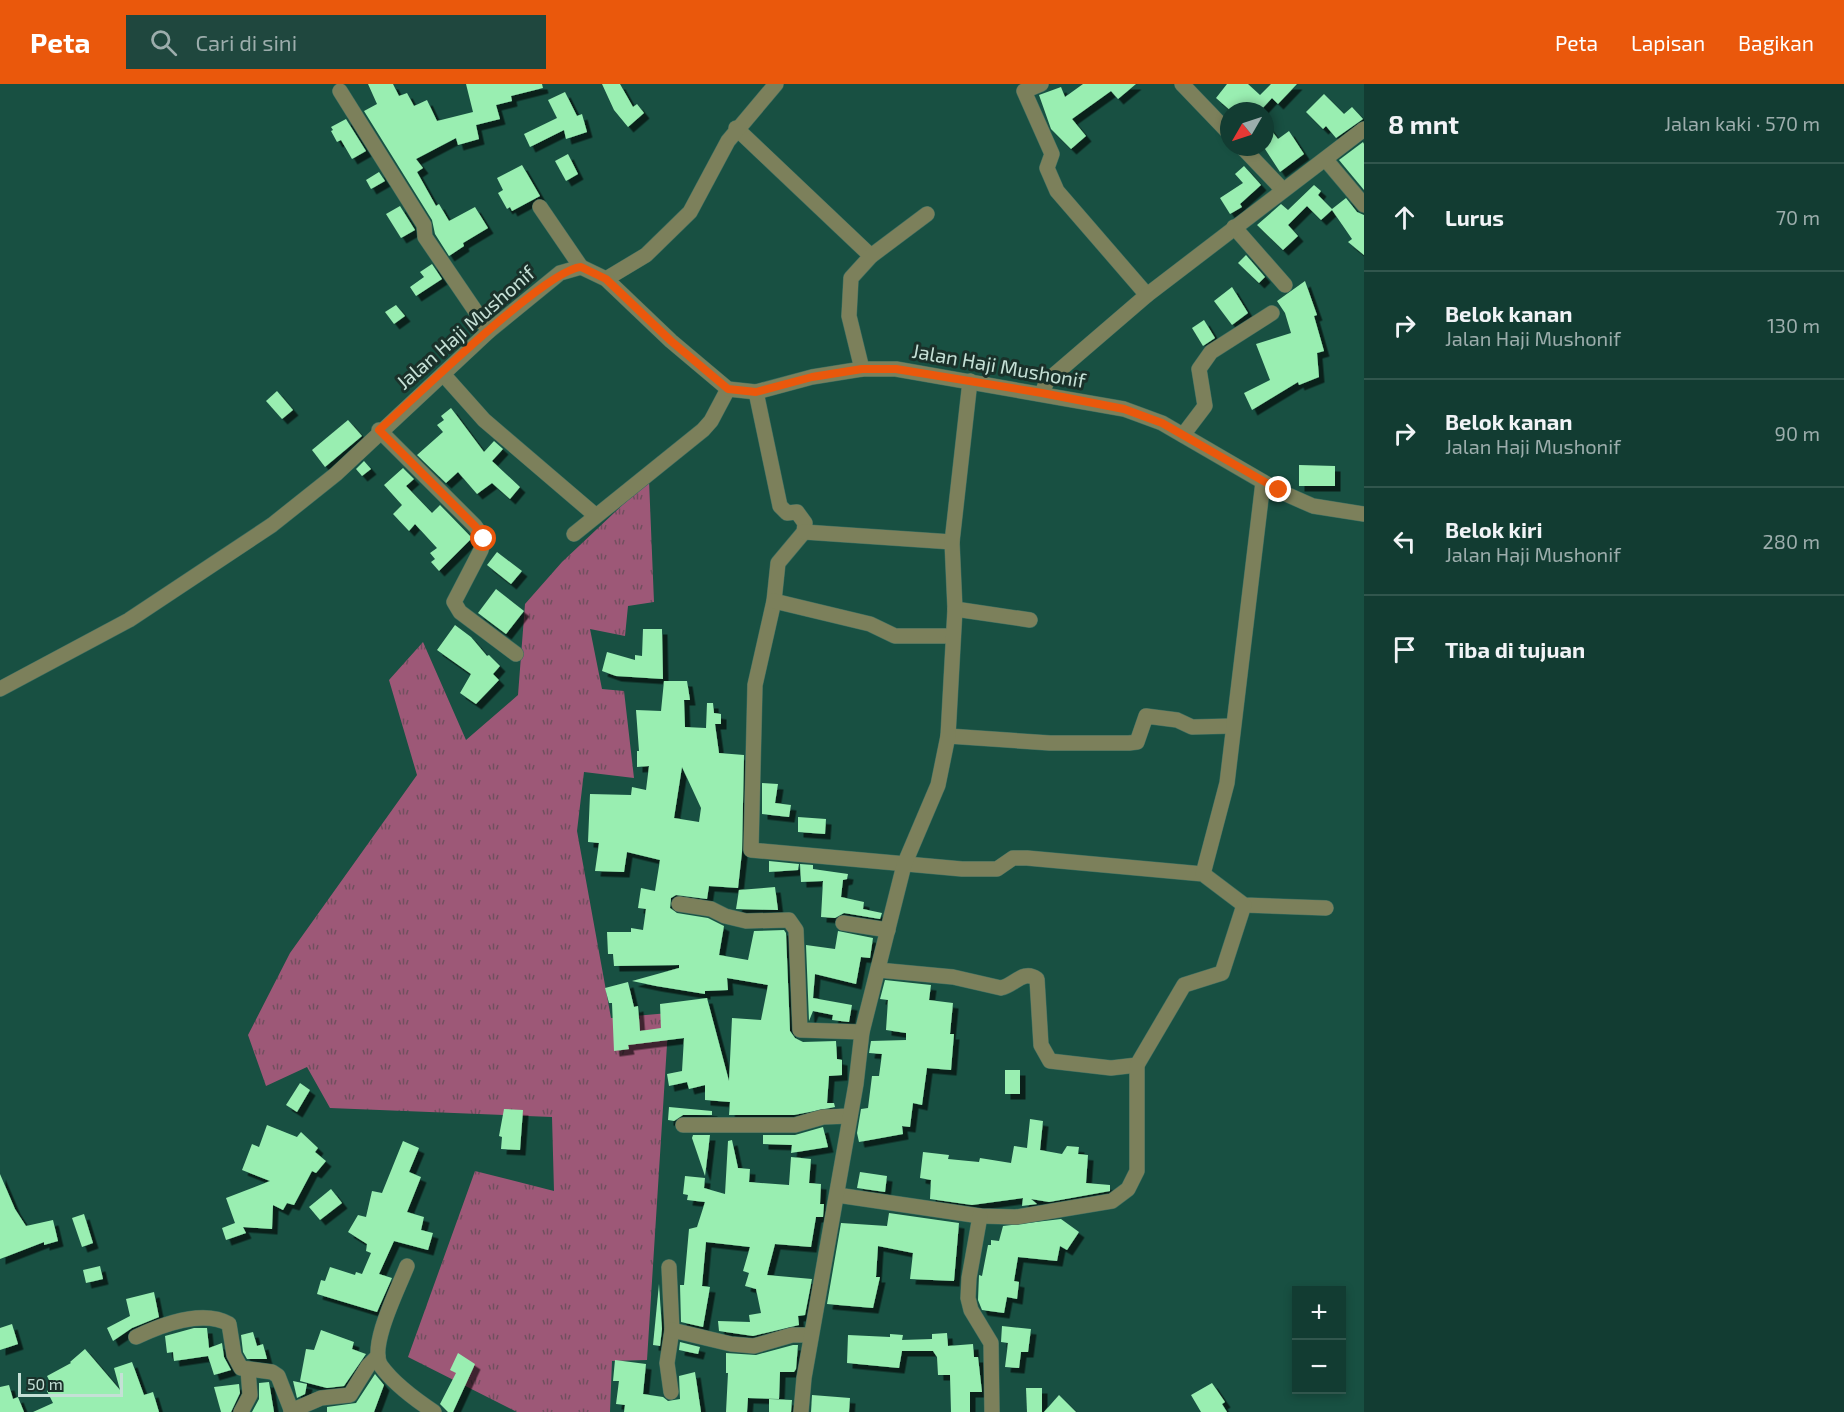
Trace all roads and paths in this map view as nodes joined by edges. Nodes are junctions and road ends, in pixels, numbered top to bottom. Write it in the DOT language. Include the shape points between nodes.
graph roads {
  1 [pos="776,84"];
  2 [pos="1041,84"];
  3 [pos="1182,84"];
  4 [pos="1022,88"];
  5 [pos="340,91"];
  6 [pos="1220,124"];
  7 [pos="736,128"];
  8 [pos="1364,129"];
  9 [pos="1251,156"];
  10 [pos="1326,160"];
  11 [pos="1283,190"];
  12 [pos="1364,205"];
  13 [pos="540,207"];
  14 [pos="927,214"];
  15 [pos="1234,227"];
  16 [pos="871,256"];
  17 [pos="581,267"];
  18 [pos="606,279"];
  19 [pos="1285,285"];
  20 [pos="1147,295"];
  21 [pos="1272,314"];
  22 [pos="489,331"];
  23 [pos="862,369"];
  24 [pos="443,374"];
  25 [pos="970,381"];
  26 [pos="728,389"];
  27 [pos="756,392"];
  28 [pos="1042,393"];
  29 [pos="379,430"];
  30 [pos="1184,435"];
  31 [pos="1263,482"];
  32 [pos="1364,514"];
  33 [pos="595,515"];
  34 [pos="804,532"];
  35 [pos="574,534"];
  36 [pos="952,542"];
  37 [pos="774,601"];
  38 [pos="955,609"];
  39 [pos="1030,620"];
  40 [pos="953,636"];
  41 [pos="516,654"];
  42 [pos="0,689"];
  43 [pos="1233,726"];
  44 [pos="948,736"];
  45 [pos="904,865"];
  46 [pos="1203,874"];
  47 [pos="679,904"];
  48 [pos="1244,905"];
  49 [pos="1326,908"];
  50 [pos="843,923"];
  51 [pos="888,930"];
  52 [pos="878,970"];
  53 [pos="862,1032"];
  54 [pos="1137,1065"];
  55 [pos="850,1116"];
  56 [pos="683,1125"];
  57 [pos="837,1195"];
  58 [pos="980,1216"];
  59 [pos="407,1266"];
  60 [pos="669,1267"];
  61 [pos="672,1330"];
  62 [pos="811,1335"];
  63 [pos="136,1337"];
  64 [pos="378,1356"];
  65 [pos="248,1370"];
  66 [pos="671,1392"];
  67 [pos="241,1412"];
  68 [pos="292,1412"];
  69 [pos="434,1412"];
  70 [pos="801,1412"];
  71 [pos="992,1412"];
  1 -- 7 [label="street"];
  2 -- 4 [label="street"];
  3 -- 6 [label="street"];
  4 -- 20 [label="street" via="1052,154 1047,168 1057,191"];
  5 -- 22 [label="street" via="424,225 429,243"];
  7 -- 16 [label="street"];
  7 -- 18 [label="street" via="690,212 646,255"];
  8 -- 10 [label="street"];
  9 -- 11 [label="street"];
  10 -- 11 [label="street"];
  10 -- 12 [label="street"];
  11 -- 15 [label="street"];
  13 -- 17 [label="street"];
  14 -- 16 [label="street"];
  15 -- 19 [label="street"];
  15 -- 20 [label="street"];
  16 -- 23 [label="street" via="851,278 849,287 849,316"];
  17 -- 18 [label="street"];
  17 -- 22 [label="street, Jalan Haji Mushonif" via="560,273"];
  18 -- 26 [label="street"];
  20 -- 28 [label="street" via="1047,381"];
  21 -- 30 [label="street" via="1211,352 1199,369 1205,406"];
  22 -- 24 [label="street, Jalan Haji Mushonif"];
  23 -- 25 [label="street, Jalan Haji Mushonif" via="896,369"];
  23 -- 27 [label="street, Jalan Haji Mushonif" via="785,382"];
  24 -- 29 [label="street, Jalan Haji Mushonif"];
  24 -- 33 [label="street" via="484,420"];
  25 -- 28 [label="street, Jalan Haji Mushonif"];
  25 -- 36 [label="street"];
  26 -- 27 [label="street, Jalan Haji Mushonif"];
  26 -- 33 [label="street" via="703,430"];
  27 -- 34 [label="street" via="780,506 787,513 797,512 802,517"];
  28 -- 30 [label="street, Jalan Haji Mushonif" via="1124,409"];
  29 -- 41 [label="street" via="484,539 454,602 460,612"];
  29 -- 42 [label="street, Jalan Haji Mushonif" via="336,474 272,525 129,620"];
  30 -- 31 [label="street, Jalan Haji Mushonif"];
  31 -- 32 [label="street, Jalan Haji Mushonif" via="1313,506"];
  31 -- 43 [label="street"];
  33 -- 35 [label="street"];
  34 -- 36 [label="street"];
  34 -- 37 [label="street" via="778,563"];
  36 -- 38 [label="street"];
  37 -- 40 [label="street" via="870,624 895,636"];
  37 -- 45 [label="street" via="755,685 751,850"];
  38 -- 39 [label="street"];
  38 -- 40 [label="street"];
  40 -- 44 [label="street"];
  43 -- 44 [label="street" via="1192,727 1177,720 1146,716 1137,742 1129,743 1050,743"];
  43 -- 46 [label="street" via="1227,783"];
  44 -- 45 [label="street" via="938,785"];
  45 -- 46 [label="street" via="990,870 1013,858 1027,858"];
  45 -- 51 [label="street"];
  46 -- 48 [label="street"];
  47 -- 53 [label="street" via="711,909 746,921 789,920 796,930 800,1030"];
  48 -- 49 [label="street"];
  48 -- 54 [label="street" via="1222,973 1184,986"];
  50 -- 51 [label="street"];
  51 -- 52 [label="street"];
  52 -- 53 [label="street"];
  52 -- 54 [label="street" via="952,977 1001,988 1021,976 1032,975 1037,979 1041,1045 1050,1061 1111,1068"];
  53 -- 55 [label="street"];
  54 -- 58 [label="street" via="1137,1171 1128,1189 1112,1201 1041,1214"];
  55 -- 56 [label="street" via="823,1117 795,1125"];
  55 -- 57 [label="street"];
  57 -- 58 [label="street"];
  57 -- 62 [label="street"];
  58 -- 71 [label="street" via="968,1298 992,1343"];
  59 -- 64 [label="street" via="378,1342"];
  60 -- 61 [label="street"];
  61 -- 62 [label="street" via="754,1346 792,1335"];
  61 -- 66 [label="street" via="667,1364"];
  62 -- 70 [label="street"];
  63 -- 65 [label="street" via="158,1326 219,1318 229,1324 234,1355 242,1368"];
  64 -- 68 [label="street" via="350,1395 321,1398"];
  64 -- 69 [label="street" via="381,1366"];
  65 -- 67 [label="street" via="250,1395"];
  65 -- 68 [label="street" via="278,1376"];
}
